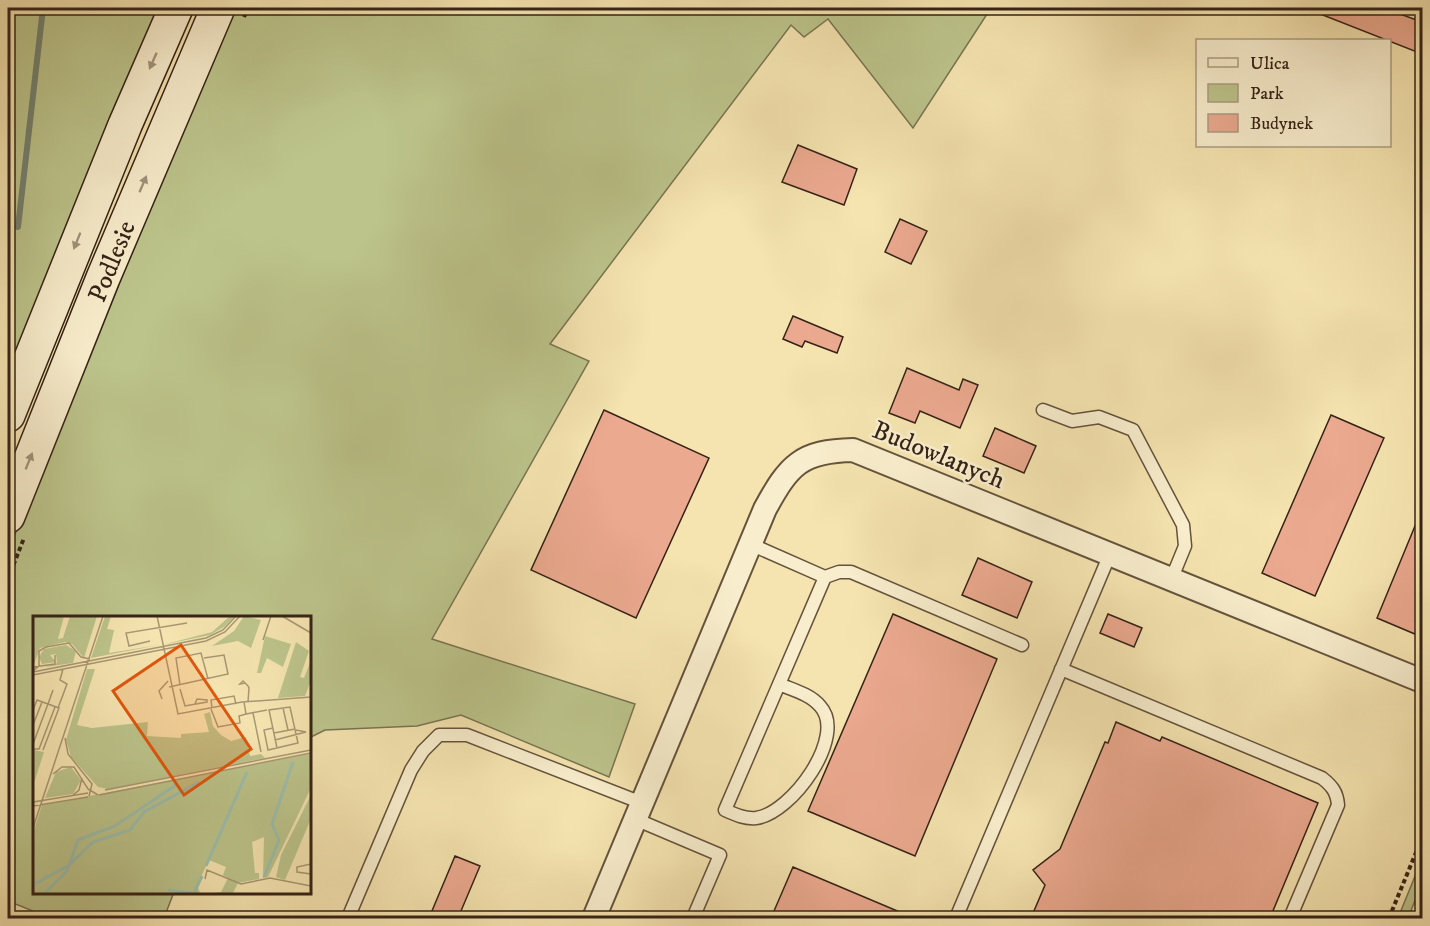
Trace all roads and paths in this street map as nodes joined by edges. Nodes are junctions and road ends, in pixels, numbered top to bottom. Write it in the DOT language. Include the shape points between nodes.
graph roads {
  1 [pos="176,8"];
  2 [pos="218,8"];
  3 [pos="1043,410"];
  4 [pos="8,415"];
  5 [pos="8,516"];
  6 [pos="750,544"];
  7 [pos="1110,554"];
  8 [pos="825,577"];
  9 [pos="1172,580"];
  10 [pos="1022,645"];
  11 [pos="1061,669"];
  12 [pos="1422,681"];
  13 [pos="779,684"];
  14 [pos="638,811"];
  15 [pos="1422,838"];
  16 [pos="348,918"];
  17 [pos="594,918"];
  18 [pos="693,918"];
  19 [pos="956,918"];
  20 [pos="1290,918"];
  21 [pos="1389,918"];
  1 -- 4 [label="street, Podlesie, one-way"];
  5 -- 2 [label="street, Podlesie, one-way" via="112,256"];
  3 -- 9 [label="lane" via="1072,421 1099,417 1133,430 1184,525 1185,546"];
  6 -- 7 [label="street, Budowlanych" via="783,476 800,460 826,450 853,450"];
  6 -- 8 [label="lane"];
  6 -- 14 [label="street, Budowlanych"];
  7 -- 9 [label="street, Budowlanych"];
  7 -- 11 [label="lane"];
  8 -- 10 [label="lane" via="851,572"];
  8 -- 13 [label="lane"];
  9 -- 12 [label="street, Budowlanych"];
  11 -- 19 [label="lane"];
  11 -- 20 [label="lane" via="1322,778 1330,785 1338,805"];
  13 -- 13 [label="lane" via="822,707 827,720 826,735 813,770 786,803 759,818 745,818 725,810"];
  14 -- 16 [label="lane" via="467,735 439,735 411,770"];
  14 -- 17 [label="street, Budowlanych"];
  14 -- 18 [label="lane" via="720,855"];
  15 -- 21 [label="path"];
}
